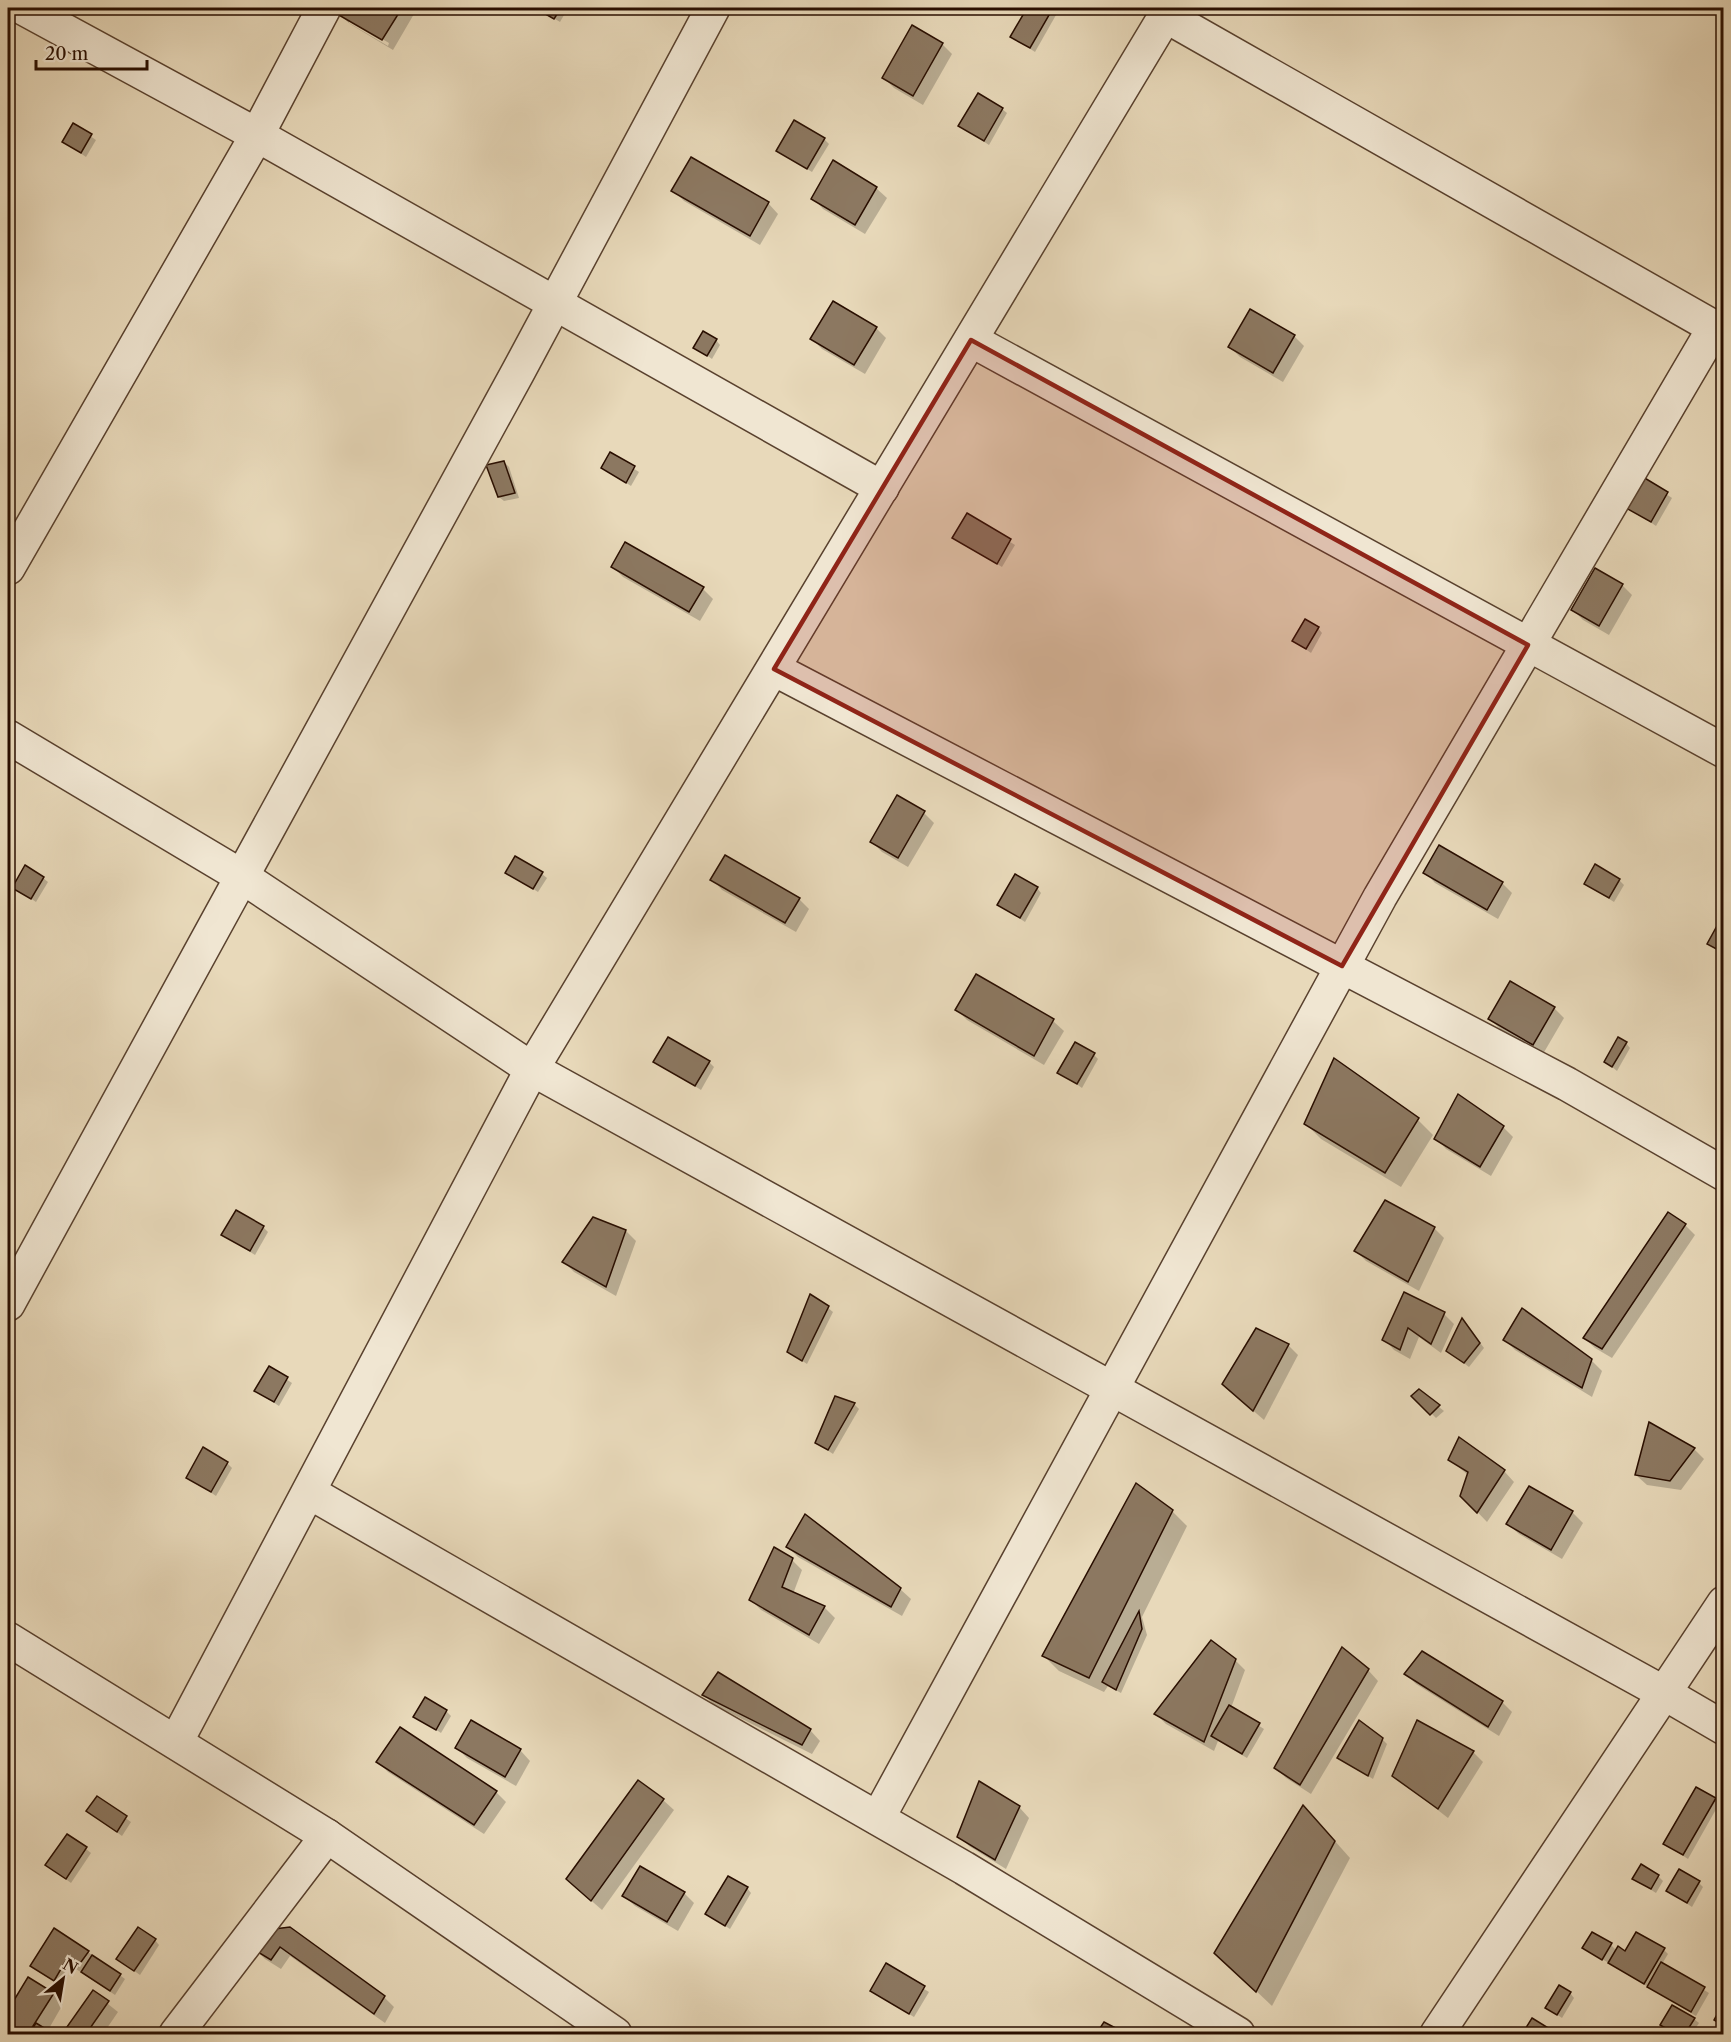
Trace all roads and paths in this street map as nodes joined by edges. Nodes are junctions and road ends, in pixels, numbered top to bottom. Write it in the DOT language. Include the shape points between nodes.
graph roads {
  1 [pos="23,8"];
  2 [pos="324,8"];
  3 [pos="713,8"];
  4 [pos="1168,12"];
  5 [pos="257,135"];
  6 [pos="555,303"];
  7 [pos="1719,330"];
  8 [pos="971,340"];
  9 [pos="882,488"];
  10 [pos="8,568"];
  11 [pos="1528,645"];
  12 [pos="774,669"];
  13 [pos="8,738"];
  14 [pos="1724,751"];
  15 [pos="242,876"];
  16 [pos="1342,966"];
  17 [pos="532,1069"];
  18 [pos="1724,1174"];
  19 [pos="8,1304"];
  20 [pos="1113,1388"];
  21 [pos="309,1492"];
  22 [pos="1724,1603"];
  23 [pos="8,1639"];
  24 [pos="1664,1693"];
  25 [pos="1724,1728"];
  26 [pos="176,1742"];
  27 [pos="878,1818"];
  28 [pos="327,1836"];
  29 [pos="602,2031"];
  30 [pos="176,2034"];
  31 [pos="1238,2034"];
  32 [pos="1437,2034"];
  1 -- 5 [label="street"];
  2 -- 5 [label="street"];
  3 -- 6 [label="street"];
  4 -- 7 [label="street"];
  4 -- 8 [label="street"];
  5 -- 6 [label="street"];
  5 -- 10 [label="street"];
  6 -- 9 [label="street"];
  6 -- 15 [label="street"];
  7 -- 11 [label="street"];
  8 -- 9 [label="street"];
  8 -- 11 [label="street"];
  9 -- 12 [label="street"];
  11 -- 14 [label="street"];
  11 -- 16 [label="street"];
  12 -- 16 [label="street"];
  12 -- 17 [label="street"];
  13 -- 15 [label="street"];
  15 -- 17 [label="street"];
  15 -- 19 [label="street"];
  16 -- 18 [label="street" via="1567,1084"];
  16 -- 20 [label="street"];
  17 -- 20 [label="street"];
  17 -- 21 [label="street"];
  20 -- 24 [label="street"];
  20 -- 27 [label="street"];
  21 -- 26 [label="street"];
  21 -- 27 [label="street"];
  22 -- 24 [label="street"];
  23 -- 26 [label="street"];
  24 -- 25 [label="street"];
  24 -- 32 [label="street"];
  26 -- 28 [label="street"];
  27 -- 31 [label="street"];
  28 -- 29 [label="street"];
  28 -- 30 [label="street"];
}
